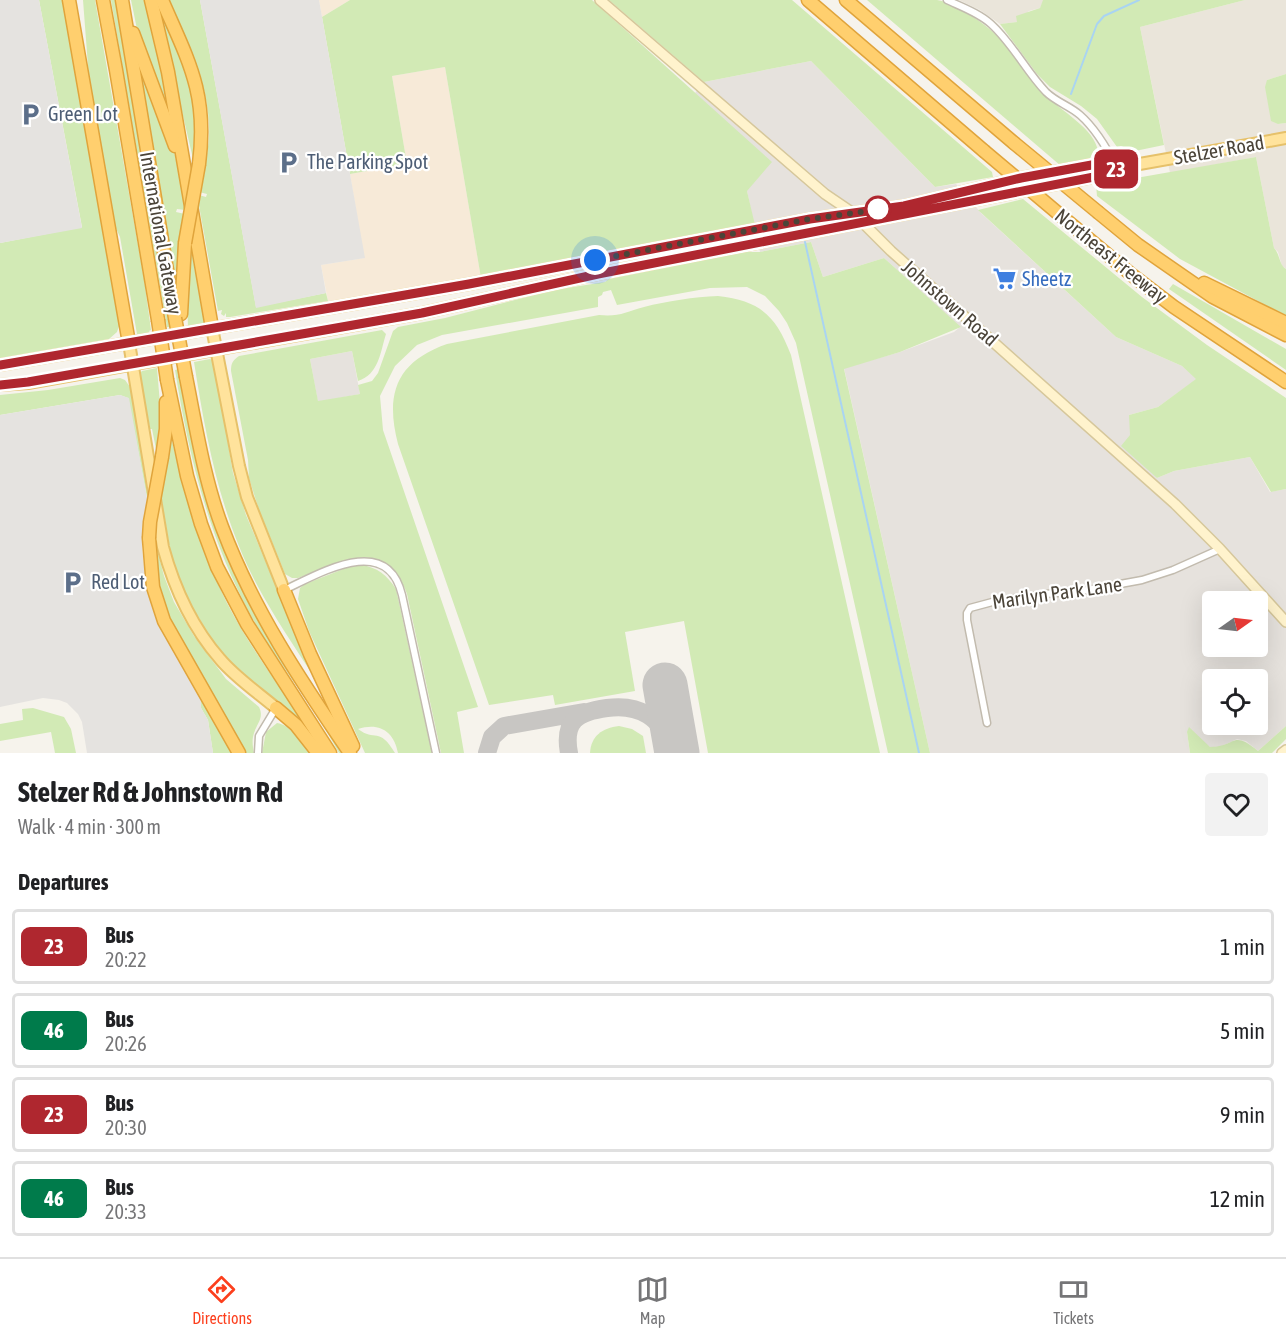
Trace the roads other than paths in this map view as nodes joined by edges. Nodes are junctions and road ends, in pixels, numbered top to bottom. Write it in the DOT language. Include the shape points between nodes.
graph roads {
  1 [pos="69,0"];
  2 [pos="78,0"];
  3 [pos="104,0"];
  4 [pos="122,0"];
  5 [pos="151,0"];
  6 [pos="162,0"];
  7 [pos="600,0"];
  8 [pos="808,0"];
  9 [pos="846,0"];
  10 [pos="947,0"];
  11 [pos="80,61"];
  12 [pos="1286,138"];
  13 [pos="1117,168"];
  14 [pos="184,172"];
  15 [pos="853,213"];
  16 [pos="863,224"];
  17 [pos="1156,257"];
  18 [pos="178,317"];
  19 [pos="1286,323"];
  20 [pos="212,328"];
  21 [pos="1286,335"];
  22 [pos="129,343"];
  23 [pos="217,349"];
  24 [pos="132,364"];
  25 [pos="0,365"];
  26 [pos="168,380"];
  27 [pos="1286,382"];
  28 [pos="0,385"];
  29 [pos="1220,549"];
  30 [pos="285,590"];
  31 [pos="1284,615"];
  32 [pos="276,708"];
  33 [pos="987,723"];
  34 [pos="1286,750"];
  35 [pos="239,753"];
  36 [pos="258,753"];
  37 [pos="318,753"];
  38 [pos="330,753"];
  39 [pos="350,753"];
  40 [pos="356,753"];
  41 [pos="436,753"];
  42 [pos="1282,753"];
  1 -- 11 [label="highway"];
  2 -- 11 [label="highway"];
  3 -- 26 [label="highway, International Gateway, bridge"];
  4 -- 14 [label="highway"];
  4 -- 18 [label="highway, International Gateway"];
  5 -- 14 [label="highway" via="168,72"];
  6 -- 18 [label="highway, bridge" via="194,75 202,136"];
  7 -- 15 [label="main road, Johnstown Road" via="825,194"];
  8 -- 27 [label="highway, Northeast Freeway, bridge" via="1132,275"];
  9 -- 17 [label="highway, Northeast Freeway, bridge" via="1014,144"];
  10 -- 13 [label="street" via="990,23 1048,94 1080,116 1109,151"];
  11 -- 22 [label="highway"];
  12 -- 13 [label="main road, Stelzer Road"];
  13 -- 15 [label="main road, Stelzer Road" via="1097,164 904,206"];
  13 -- 16 [label="main road, Stelzer Road" via="1099,176"];
  14 -- 20 [label="highway"];
  15 -- 16 [label="main road, Johnstown Road"];
  15 -- 20 [label="main road, Stelzer Road"];
  16 -- 23 [label="main road, Stelzer Road" via="598,274 422,313"];
  16 -- 29 [label="main road, Johnstown Road"];
  17 -- 19 [label="highway"];
  17 -- 21 [label="highway, Northeast Freeway" via="1213,297"];
  18 -- 39 [label="highway, bridge" via="180,346 211,492 235,559 292,666"];
  20 -- 22 [label="main road, Stelzer Road"];
  20 -- 23 [label="main road"];
  22 -- 24 [label="main road"];
  22 -- 25 [label="main road, Stelzer Road"];
  23 -- 24 [label="main road, Stelzer Road"];
  23 -- 30 [label="main road" via="247,497"];
  24 -- 28 [label="main road, Stelzer Road"];
  24 -- 32 [label="main road" via="170,572 185,606 220,660"];
  26 -- 35 [label="highway, bridge" via="166,429 148,538 153,586 164,621"];
  26 -- 38 [label="highway, International Gateway" via="187,476 217,567 247,624"];
  29 -- 31 [label="main road, Johnstown Road"];
  29 -- 33 [label="street, Marilyn Park Lane" via="1142,580 970,608 967,620"];
  30 -- 40 [label="highway"];
  30 -- 41 [label="street" via="357,561 382,566 394,577 400,585"];
  32 -- 36 [label="street" via="259,736"];
  32 -- 37 [label="highway" via="296,725"];
  34 -- 42 [label="main road"];
}
